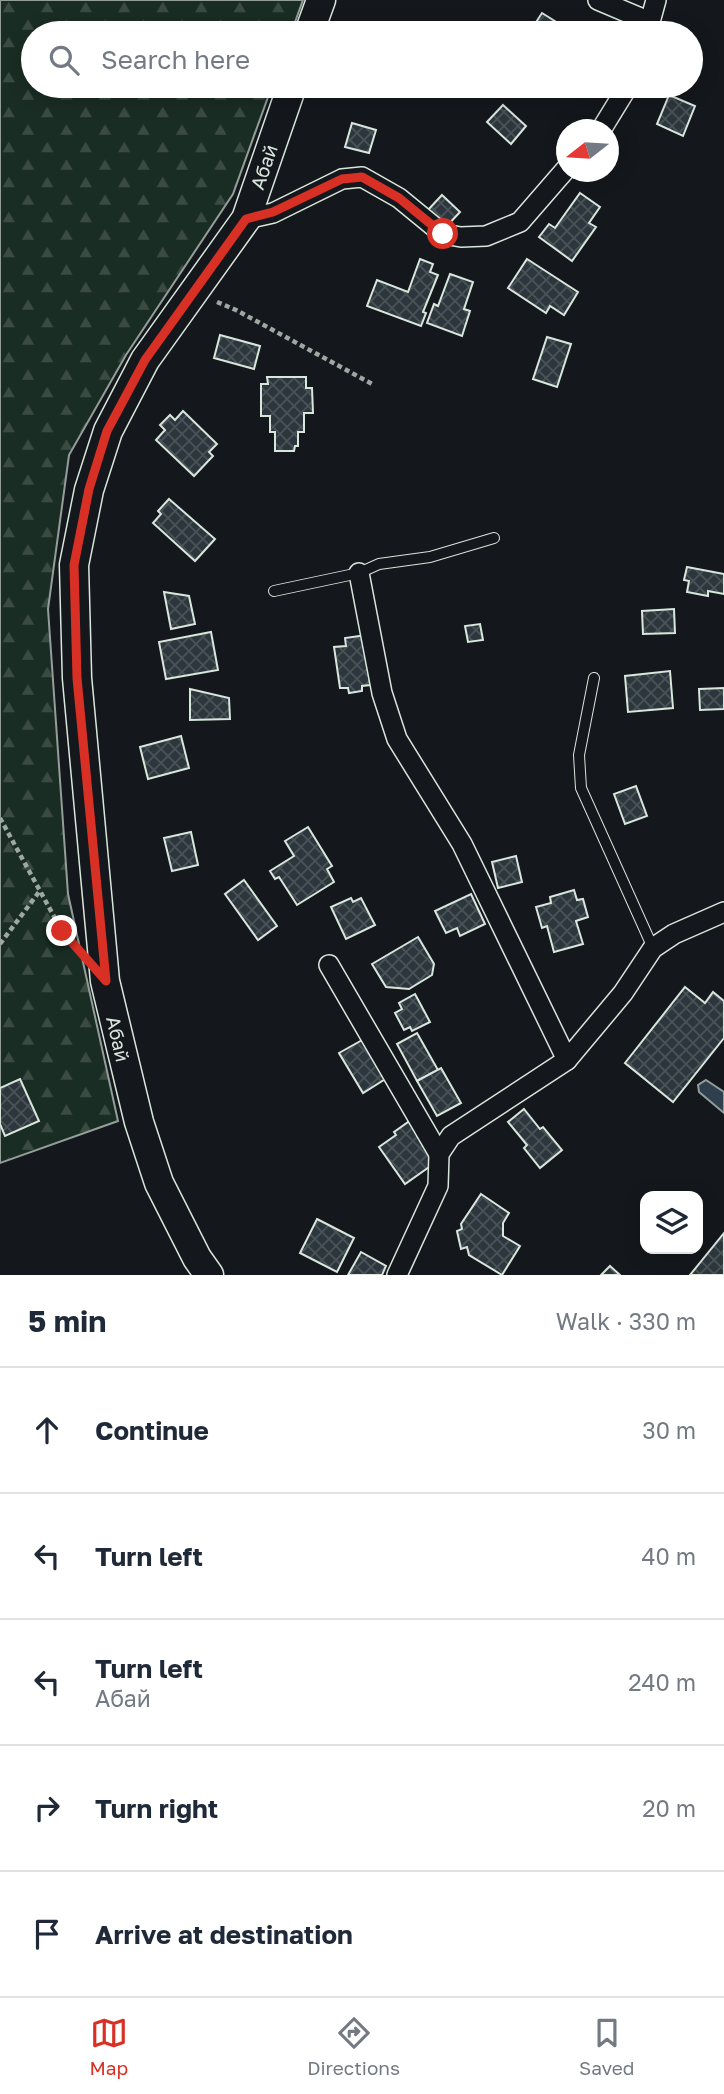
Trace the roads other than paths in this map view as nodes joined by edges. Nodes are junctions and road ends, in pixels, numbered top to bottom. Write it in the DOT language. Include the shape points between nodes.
graph roads {
  1 [pos="321,0"];
  2 [pos="598,0"];
  3 [pos="656,0"];
  4 [pos="313,21"];
  5 [pos="636,21"];
  6 [pos="651,21"];
  7 [pos="288,98"];
  8 [pos="621,98"];
  9 [pos="608,119"];
  10 [pos="556,181"];
  11 [pos="246,219"];
  12 [pos="494,538"];
  13 [pos="359,573"];
  14 [pos="274,591"];
  15 [pos="594,678"];
  16 [pos="724,912"];
  17 [pos="653,948"];
  18 [pos="329,965"];
  19 [pos="567,1060"];
  20 [pos="439,1154"];
  21 [pos="209,1275"];
  22 [pos="397,1275"];
  1 -- 4 [label="street"];
  2 -- 5 [label="street"];
  3 -- 6 [label="street"];
  7 -- 11 [label="street, Абай"];
  8 -- 9 [label="street"];
  10 -- 11 [label="street" via="520,222 486,236 443,234 399,198 362,177 342,179 273,212"];
  11 -- 21 [label="street, Абай" via="145,360 107,431 89,489 74,565 77,678 106,981 139,1122 159,1183"];
  12 -- 13 [label="lane"];
  13 -- 14 [label="lane"];
  13 -- 19 [label="street" via="382,693 397,739 462,844"];
  15 -- 17 [label="lane" via="579,755 582,788"];
  16 -- 17 [label="street"];
  17 -- 19 [label="street" via="623,993"];
  18 -- 20 [label="street"];
  19 -- 20 [label="street" via="451,1136"];
  20 -- 22 [label="street" via="438,1186"];
}
